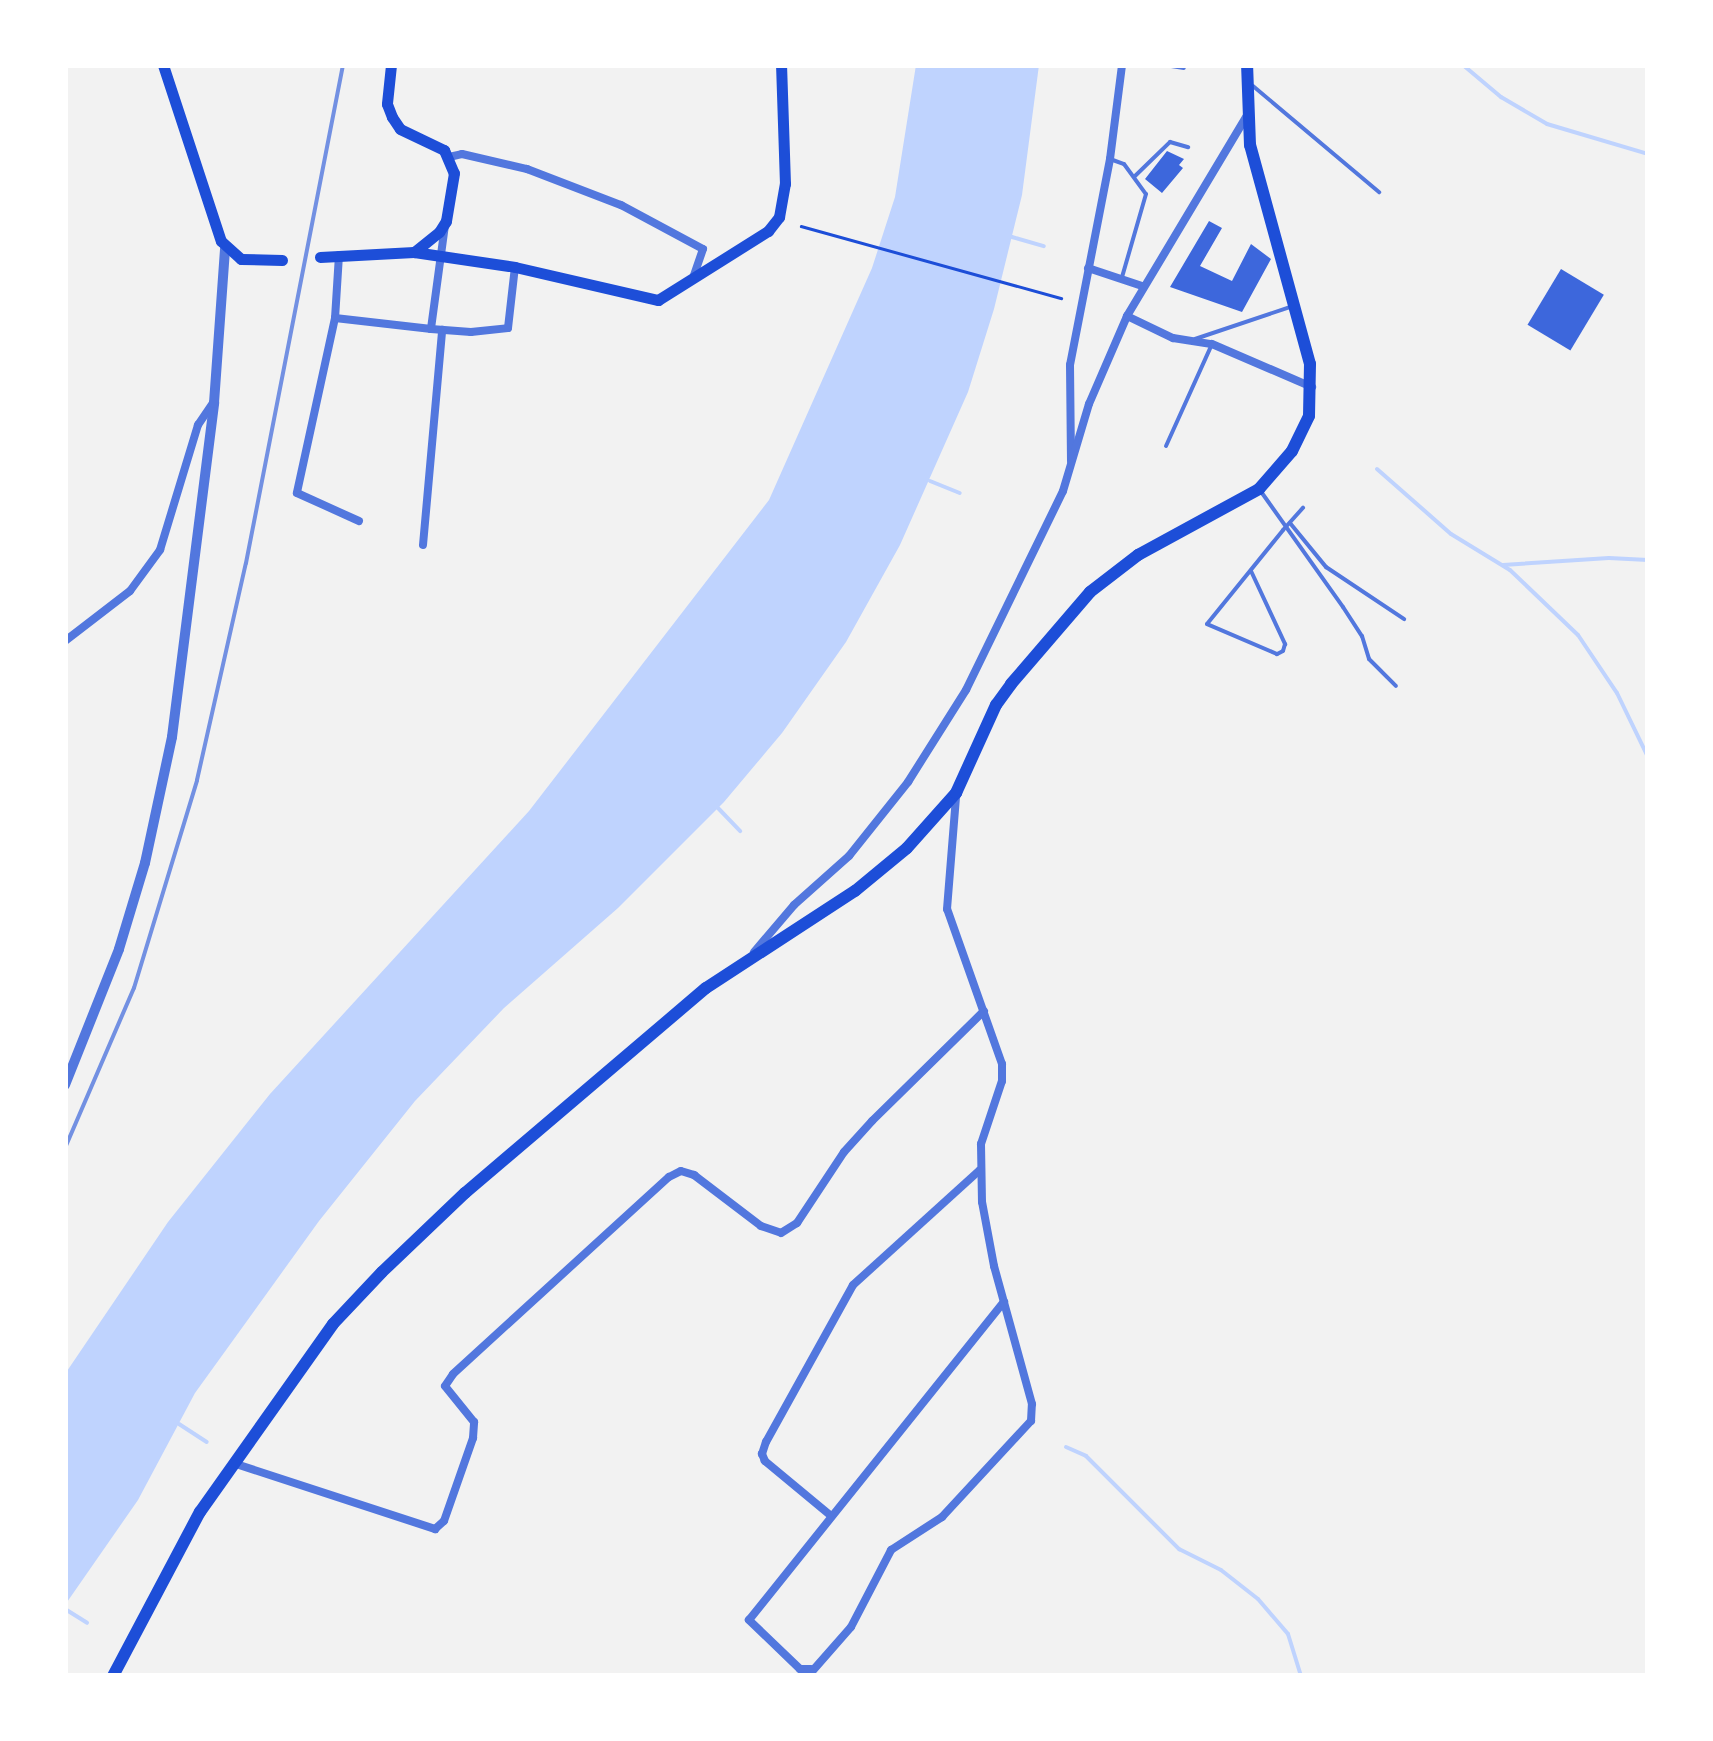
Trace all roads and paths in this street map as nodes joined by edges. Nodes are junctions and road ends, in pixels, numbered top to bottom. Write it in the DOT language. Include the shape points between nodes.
graph roads {
  1 [pos="163,65"];
  2 [pos="392,65"];
  3 [pos="782,65"];
  4 [pos="1122,65"];
  5 [pos="1165,65"];
  6 [pos="1184,68"];
  7 [pos="1246,69"];
  8 [pos="1246,117"];
  9 [pos="1188,147"];
  10 [pos="449,158"];
  11 [pos="1110,160"];
  12 [pos="1135,176"];
  13 [pos="1379,192"];
  14 [pos="446,220"];
  15 [pos="801,226"];
  16 [pos="225,248"];
  17 [pos="414,252"];
  18 [pos="338,255"];
  19 [pos="442,256"];
  20 [pos="320,257"];
  21 [pos="282,260"];
  22 [pos="515,267"];
  23 [pos="1088,268"];
  24 [pos="692,278"];
  25 [pos="1122,278"];
  26 [pos="1142,286"];
  27 [pos="1061,298"];
  28 [pos="1294,305"];
  29 [pos="1127,316"];
  30 [pos="335,318"];
  31 [pos="436,330"];
  32 [pos="1188,342"];
  33 [pos="1212,344"];
  34 [pos="1312,387"];
  35 [pos="214,403"];
  36 [pos="1166,446"];
  37 [pos="1071,470"];
  38 [pos="1259,489"];
  39 [pos="1303,508"];
  40 [pos="359,521"];
  41 [pos="1290,523"];
  42 [pos="1284,530"];
  43 [pos="422,545"];
  44 [pos="1251,571"];
  45 [pos="1404,618"];
  46 [pos="65,641"];
  47 [pos="1396,686"];
  48 [pos="956,792"];
  49 [pos="748,960"];
  50 [pos="984,1011"];
  51 [pos="65,1085"];
  52 [pos="980,1169"];
  53 [pos="1004,1301"];
  54 [pos="234,1463"];
  55 [pos="830,1516"];
  56 [pos="810,1672"];
  57 [pos="113,1676"];
  1 -- 16 [label="main road"];
  2 -- 10 [label="main road" via="387,104 400,128"];
  3 -- 24 [label="main road" via="785,184 779,216 768,231"];
  4 -- 11 [label="street"];
  5 -- 6 [label="lane"];
  7 -- 8 [label="main road"];
  7 -- 13 [label="lane"];
  8 -- 26 [label="street"];
  8 -- 28 [label="main road"];
  9 -- 12 [label="lane" via="1170,142"];
  10 -- 14 [label="main road" via="454,178"];
  10 -- 24 [label="street" via="462,154 527,169 622,204 703,249"];
  11 -- 12 [label="lane"];
  11 -- 23 [label="street"];
  12 -- 25 [label="lane" via="1146,194"];
  14 -- 17 [label="main road"];
  14 -- 19 [label="street"];
  15 -- 27 [label="path"];
  16 -- 21 [label="main road" via="246,261"];
  16 -- 35 [label="street"];
  17 -- 18 [label="main road"];
  17 -- 19 [label="main road"];
  18 -- 20 [label="main road"];
  18 -- 30 [label="street"];
  19 -- 22 [label="main road"];
  19 -- 31 [label="street"];
  22 -- 24 [label="main road" via="658,300"];
  22 -- 31 [label="street" via="508,328"];
  23 -- 25 [label="street"];
  23 -- 37 [label="street" via="1070,365"];
  25 -- 26 [label="street"];
  26 -- 29 [label="street"];
  28 -- 32 [label="lane"];
  28 -- 34 [label="main road"];
  29 -- 32 [label="street"];
  29 -- 37 [label="street" via="1088,404"];
  30 -- 31 [label="street"];
  30 -- 40 [label="street" via="296,493"];
  31 -- 43 [label="street"];
  32 -- 33 [label="street"];
  33 -- 34 [label="street"];
  33 -- 36 [label="lane"];
  34 -- 38 [label="main road" via="1302,436"];
  35 -- 46 [label="street" via="198,425 160,550 130,591"];
  35 -- 51 [label="street" via="172,738 153,825 119,949"];
  37 -- 49 [label="street" via="984,658 908,782 849,856 794,905"];
  38 -- 42 [label="lane"];
  38 -- 48 [label="main road" via="1138,555 1090,592 996,705"];
  39 -- 41 [label="lane"];
  41 -- 42 [label="lane"];
  41 -- 45 [label="lane" via="1326,566"];
  42 -- 44 [label="lane"];
  42 -- 47 [label="lane" via="1362,636 1368,659"];
  44 -- 44 [label="lane" via="1285,644 1276,654 1207,624"];
  48 -- 49 [label="main road" via="907,848 856,891"];
  48 -- 50 [label="street" via="947,909"];
  49 -- 54 [label="main road" via="466,1193 382,1272 333,1324"];
  50 -- 52 [label="street" via="1002,1082 984,1129"];
  50 -- 54 [label="street" via="872,1120 796,1223 781,1233 761,1226 681,1171 453,1374 445,1386 474,1422 473,1438 435,1530"];
  52 -- 53 [label="street" via="986,1230"];
  52 -- 55 [label="street" via="853,1286 766,1442 766,1462"];
  53 -- 55 [label="street"];
  53 -- 56 [label="street" via="1031,1421 942,1517 891,1550 851,1628"];
  54 -- 57 [label="main road" via="200,1512"];
  55 -- 56 [label="street" via="749,1620"];
}
